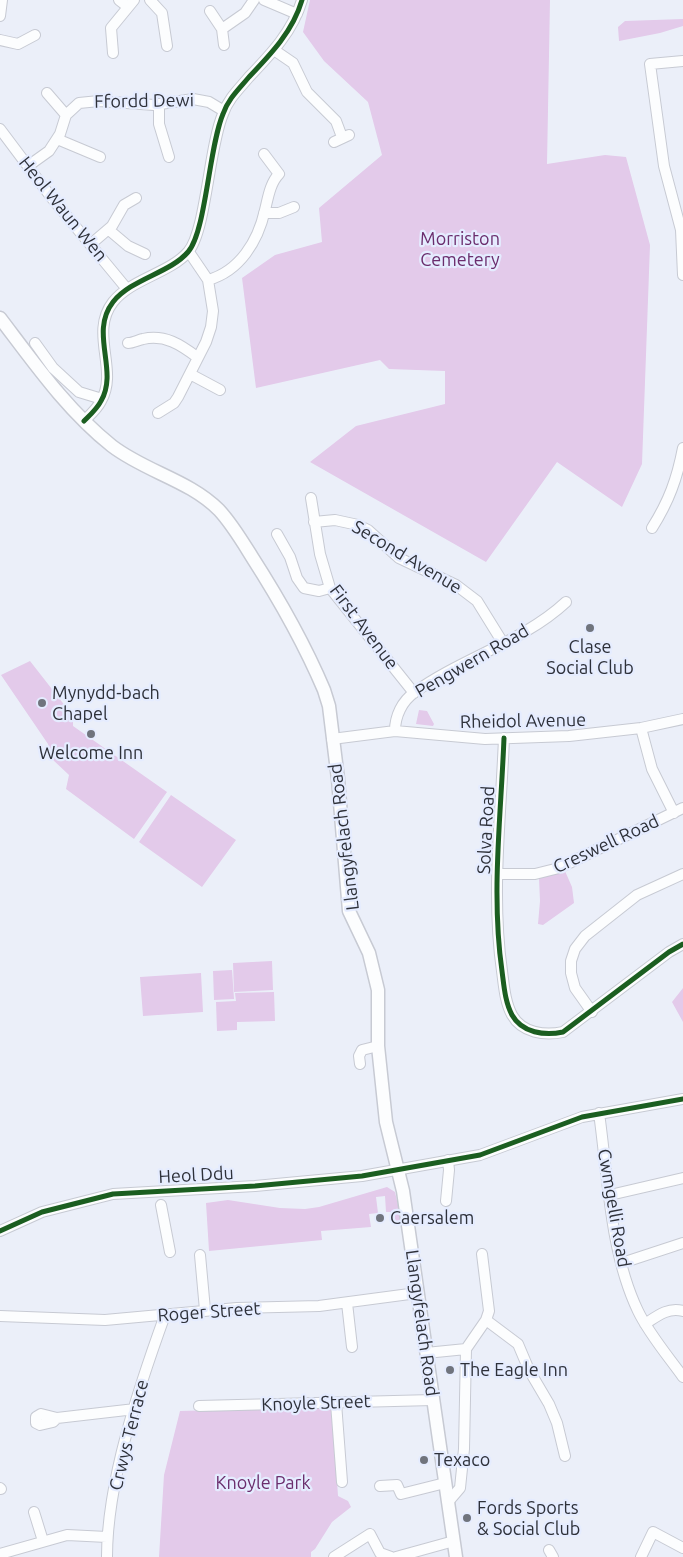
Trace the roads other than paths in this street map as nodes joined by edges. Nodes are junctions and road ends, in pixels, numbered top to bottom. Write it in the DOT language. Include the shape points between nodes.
graph roads {
  1 [pos="2,0"];
  2 [pos="119,0"];
  3 [pos="150,0"];
  4 [pos="254,0"];
  5 [pos="264,0"];
  6 [pos="302,0"];
  7 [pos="131,4"];
  8 [pos="210,11"];
  9 [pos="297,14"];
  10 [pos="0,16"];
  11 [pos="222,29"];
  12 [pos="35,35"];
  13 [pos="0,40"];
  14 [pos="224,45"];
  15 [pos="168,48"];
  16 [pos="274,50"];
  17 [pos="113,53"];
  18 [pos="683,61"];
  19 [pos="47,93"];
  20 [pos="159,104"];
  21 [pos="224,111"];
  22 [pos="66,115"];
  23 [pos="0,129"];
  24 [pos="342,138"];
  25 [pos="57,139"];
  26 [pos="264,154"];
  27 [pos="100,157"];
  28 [pos="169,157"];
  29 [pos="28,166"];
  30 [pos="136,198"];
  31 [pos="294,208"];
  32 [pos="264,212"];
  33 [pos="109,230"];
  34 [pos="682,230"];
  35 [pos="91,244"];
  36 [pos="189,252"];
  37 [pos="146,254"];
  38 [pos="683,275"];
  39 [pos="208,280"];
  40 [pos="127,289"];
  41 [pos="0,318"];
  42 [pos="35,343"];
  43 [pos="128,343"];
  44 [pos="197,357"];
  45 [pos="190,374"];
  46 [pos="220,390"];
  47 [pos="102,399"];
  48 [pos="158,412"];
  49 [pos="84,421"];
  50 [pos="683,448"];
  51 [pos="311,498"];
  52 [pos="314,522"];
  53 [pos="652,528"];
  54 [pos="277,534"];
  55 [pos="330,588"];
  56 [pos="566,602"];
  57 [pos="503,643"];
  58 [pos="414,693"];
  59 [pos="683,719"];
  60 [pos="641,728"];
  61 [pos="395,731"];
  62 [pos="504,738"];
  63 [pos="332,739"];
  64 [pos="678,811"];
  65 [pos="498,874"];
  66 [pos="683,874"];
  67 [pos="683,944"];
  68 [pos="592,1012"];
  69 [pos="378,1046"];
  70 [pos="360,1064"];
  71 [pos="683,1099"];
  72 [pos="599,1113"];
  73 [pos="448,1160"];
  74 [pos="398,1170"];
  75 [pos="683,1178"];
  76 [pos="610,1194"];
  77 [pos="446,1201"];
  78 [pos="162,1204"];
  79 [pos="0,1231"];
  80 [pos="683,1243"];
  81 [pos="170,1252"];
  82 [pos="482,1254"];
  83 [pos="200,1255"];
  84 [pos="622,1263"];
  85 [pos="417,1293"];
  86 [pos="347,1303"];
  87 [pos="205,1310"];
  88 [pos="683,1311"];
  89 [pos="165,1315"];
  90 [pos="0,1316"];
  91 [pos="486,1320"];
  92 [pos="645,1324"];
  93 [pos="352,1347"];
  94 [pos="466,1349"];
  95 [pos="426,1353"];
  96 [pos="683,1376"];
  97 [pos="433,1400"];
  98 [pos="336,1403"];
  99 [pos="199,1406"];
  100 [pos="135,1408"];
  101 [pos="57,1418"];
  102 [pos="565,1456"];
  103 [pos="342,1482"];
  104 [pos="445,1483"];
  105 [pos="380,1486"];
  106 [pos="448,1502"];
  107 [pos="34,1512"];
  108 [pos="107,1537"];
  109 [pos="43,1541"];
  110 [pos="454,1541"];
  111 [pos="683,1548"];
  112 [pos="0,1554"];
  113 [pos="107,1557"];
  114 [pos="334,1557"];
  115 [pos="390,1557"];
  116 [pos="396,1557"];
  117 [pos="456,1557"];
  118 [pos="641,1557"];
  1 -- 10 [label="street"];
  2 -- 7 [label="street"];
  3 -- 15 [label="street" via="162,13"];
  4 -- 11 [label="street" via="245,13"];
  5 -- 9 [label="street"];
  6 -- 9 [label="street"];
  7 -- 17 [label="street" via="111,28"];
  8 -- 11 [label="street"];
  9 -- 16 [label="street"];
  11 -- 14 [label="street"];
  12 -- 13 [label="street" via="18,44"];
  16 -- 21 [label="street" via="232,96"];
  16 -- 24 [label="street" via="293,63 307,92 336,121"];
  18 -- 34 [label="street" via="650,64 664,166"];
  19 -- 22 [label="street"];
  20 -- 21 [label="street, Ffordd Dewi" via="202,100"];
  20 -- 22 [label="street, Ffordd Dewi" via="83,102 74,105"];
  20 -- 28 [label="street" via="159,124"];
  21 -- 36 [label="street" via="215,138 198,228"];
  22 -- 25 [label="street"];
  23 -- 29 [label="street, Heol Waun Wen"];
  25 -- 27 [label="street"];
  25 -- 29 [label="street" via="49,151"];
  26 -- 32 [label="street" via="279,174"];
  29 -- 35 [label="street, Heol Waun Wen"];
  30 -- 33 [label="street" via="124,205"];
  31 -- 32 [label="street" via="279,213"];
  32 -- 39 [label="street" via="246,253 229,271"];
  33 -- 35 [label="street"];
  33 -- 37 [label="street" via="128,246"];
  34 -- 38 [label="street"];
  35 -- 40 [label="street, Heol Waun Wen"];
  36 -- 39 [label="street"];
  36 -- 40 [label="street"];
  39 -- 44 [label="street" via="213,311 211,327"];
  40 -- 47 [label="street" via="113,302 105,316 102,334 108,378"];
  41 -- 49 [label="main road, Llangyfelach Road" via="61,398"];
  42 -- 47 [label="street" via="54,368 79,392"];
  43 -- 44 [label="street" via="142,339 166,339"];
  44 -- 45 [label="street"];
  45 -- 46 [label="street"];
  45 -- 48 [label="street" via="174,402"];
  47 -- 49 [label="street"];
  49 -- 63 [label="main road, Llangyfelach Road" via="138,463 202,495 231,525 276,594 318,675 328,706"];
  50 -- 53 [label="street" via="667,504"];
  51 -- 52 [label="street, First Avenue"];
  52 -- 55 [label="street, First Avenue"];
  52 -- 57 [label="street, Second Avenue" via="335,520 358,525 400,558 456,585 477,601"];
  54 -- 55 [label="street" via="304,588 319,591"];
  55 -- 58 [label="street, First Avenue"];
  56 -- 57 [label="street, Pengwern Road"];
  57 -- 58 [label="street, Pengwern Road"];
  58 -- 61 [label="street, Pengwern Road" via="398,713"];
  59 -- 60 [label="street, Rheidol Avenue"];
  60 -- 62 [label="street, Rheidol Avenue" via="569,736"];
  60 -- 64 [label="street" via="652,769"];
  61 -- 62 [label="street, Rheidol Avenue"];
  61 -- 63 [label="street, Rheidol Avenue"];
  62 -- 65 [label="street, Solva Road"];
  63 -- 69 [label="main road, Llangyfelach Road" via="349,911 369,953 378,990"];
  64 -- 65 [label="street, Creswell Road" via="559,868 534,874"];
  65 -- 68 [label="street, Solva Road" via="499,948 504,989 513,1017 532,1032 556,1034"];
  66 -- 68 [label="street" via="637,895 585,936 575,949 571,960 574,988"];
  67 -- 68 [label="street, Solva Road"];
  69 -- 70 [label="street" via="362,1050"];
  69 -- 74 [label="main road, Llangyfelach Road" via="386,1122"];
  71 -- 72 [label="street, Heol Ddu"];
  72 -- 73 [label="street, Heol Ddu" via="565,1122 480,1155"];
  72 -- 76 [label="street, Cwmgelli Road"];
  73 -- 74 [label="street, Heol Ddu"];
  73 -- 77 [label="street"];
  74 -- 79 [label="street, Heol Ddu" via="275,1184 113,1194 61,1205"];
  74 -- 85 [label="main road, Llangyfelach Road"];
  75 -- 76 [label="street"];
  76 -- 84 [label="street, Cwmgelli Road"];
  78 -- 81 [label="street"];
  80 -- 84 [label="street"];
  82 -- 91 [label="street" via="489,1311"];
  83 -- 87 [label="street" via="206,1268"];
  84 -- 92 [label="street, Cwmgelli Road" via="630,1293"];
  85 -- 86 [label="street, Roger Street"];
  85 -- 95 [label="main road, Llangyfelach Road"];
  86 -- 87 [label="street, Roger Street"];
  86 -- 93 [label="street"];
  87 -- 89 [label="street, Roger Street"];
  88 -- 92 [label="street" via="661,1313"];
  89 -- 90 [label="street, Roger Street" via="106,1320"];
  89 -- 100 [label="street, Crwys Terrace"];
  91 -- 94 [label="street"];
  91 -- 102 [label="street" via="518,1344 552,1410"];
  92 -- 96 [label="street, Cwmgelli Road"];
  94 -- 95 [label="street"];
  94 -- 106 [label="street" via="460,1488"];
  95 -- 97 [label="main road, Llangyfelach Road"];
  97 -- 98 [label="street, Knoyle Street"];
  97 -- 104 [label="main road, Llangyfelach Road"];
  98 -- 99 [label="street, Knoyle Street"];
  98 -- 103 [label="street"];
  100 -- 101 [label="street"];
  100 -- 108 [label="street, Crwys Terrace" via="115,1487"];
  104 -- 105 [label="street" via="401,1494 397,1485"];
  104 -- 106 [label="main road, Llangyfelach Road"];
  106 -- 110 [label="main road, Llangyfelach Road"];
  107 -- 109 [label="street"];
  108 -- 109 [label="street" via="67,1535"];
  108 -- 113 [label="street, Crwys Terrace"];
  109 -- 112 [label="street"];
  110 -- 116 [label="street"];
  110 -- 117 [label="main road, Llangyfelach Road"];
  111 -- 118 [label="street" via="653,1532"];
  114 -- 115 [label="street" via="370,1534 380,1553"];
}
